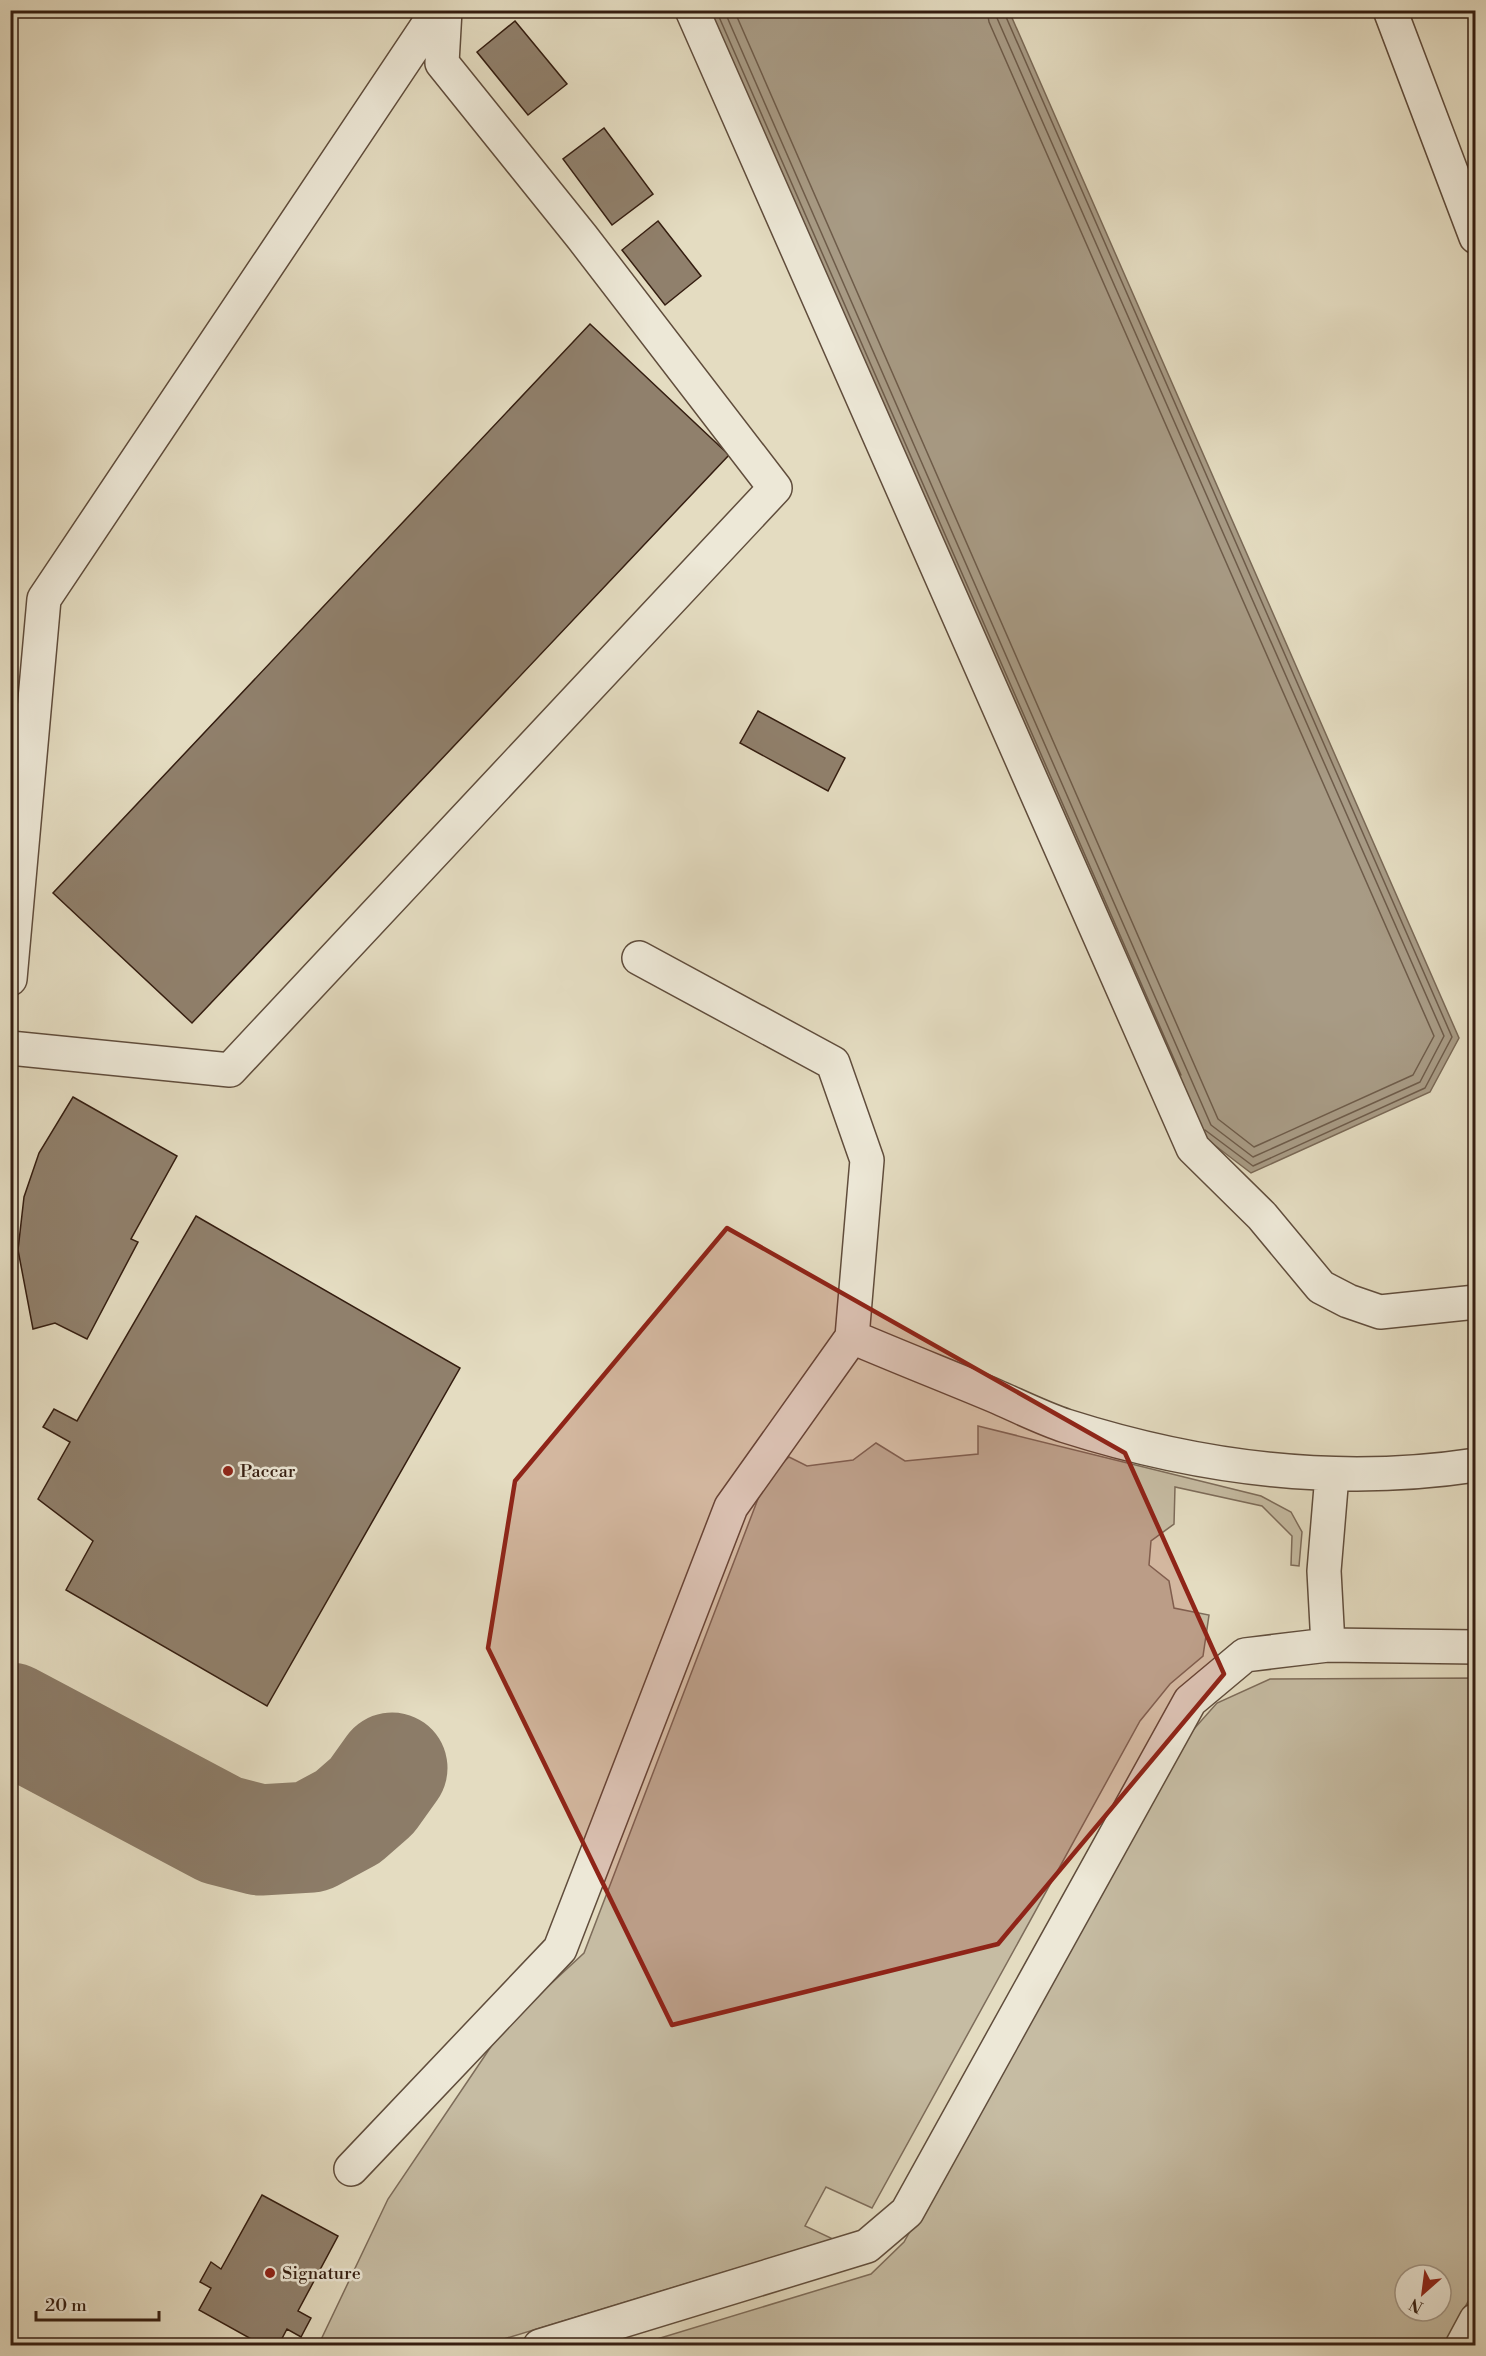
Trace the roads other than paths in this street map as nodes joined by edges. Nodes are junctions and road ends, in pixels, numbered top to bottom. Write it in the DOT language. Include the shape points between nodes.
graph roads {
  1 [pos="438,10"];
  2 [pos="445,10"];
  3 [pos="692,10"];
  4 [pos="1390,10"];
  5 [pos="1470,203"];
  6 [pos="1476,237"];
  7 [pos="639,958"];
  8 [pos="10,979"];
  9 [pos="10,1048"];
  10 [pos="1476,1302"];
  11 [pos="852,1337"];
  12 [pos="1476,1465"];
  13 [pos="1332,1475"];
  14 [pos="1328,1645"];
  15 [pos="1476,1647"];
  16 [pos="351,2169"];
  17 [pos="1476,2320"];
  18 [pos="540,2346"];
  19 [pos="1462,2346"];
  1 -- 8 [label="lane" via="44,599"];
  2 -- 9 [label="lane" via="442,63 582,237 774,488 230,1070"];
  3 -- 10 [label="lane" via="1193,1148 1262,1216 1321,1287 1380,1312"];
  4 -- 5 [label="lane"];
  5 -- 6 [label="lane"];
  7 -- 11 [label="lane" via="833,1063 867,1160"];
  11 -- 13 [label="lane" via="1065,1425 1183,1457"];
  11 -- 16 [label="lane" via="731,1507 560,1949"];
  12 -- 13 [label="lane"];
  13 -- 14 [label="lane" via="1324,1571"];
  14 -- 15 [label="lane"];
  14 -- 18 [label="lane" via="1245,1655 1190,1701 907,2212 867,2246"];
  17 -- 19 [label="lane"];
}
